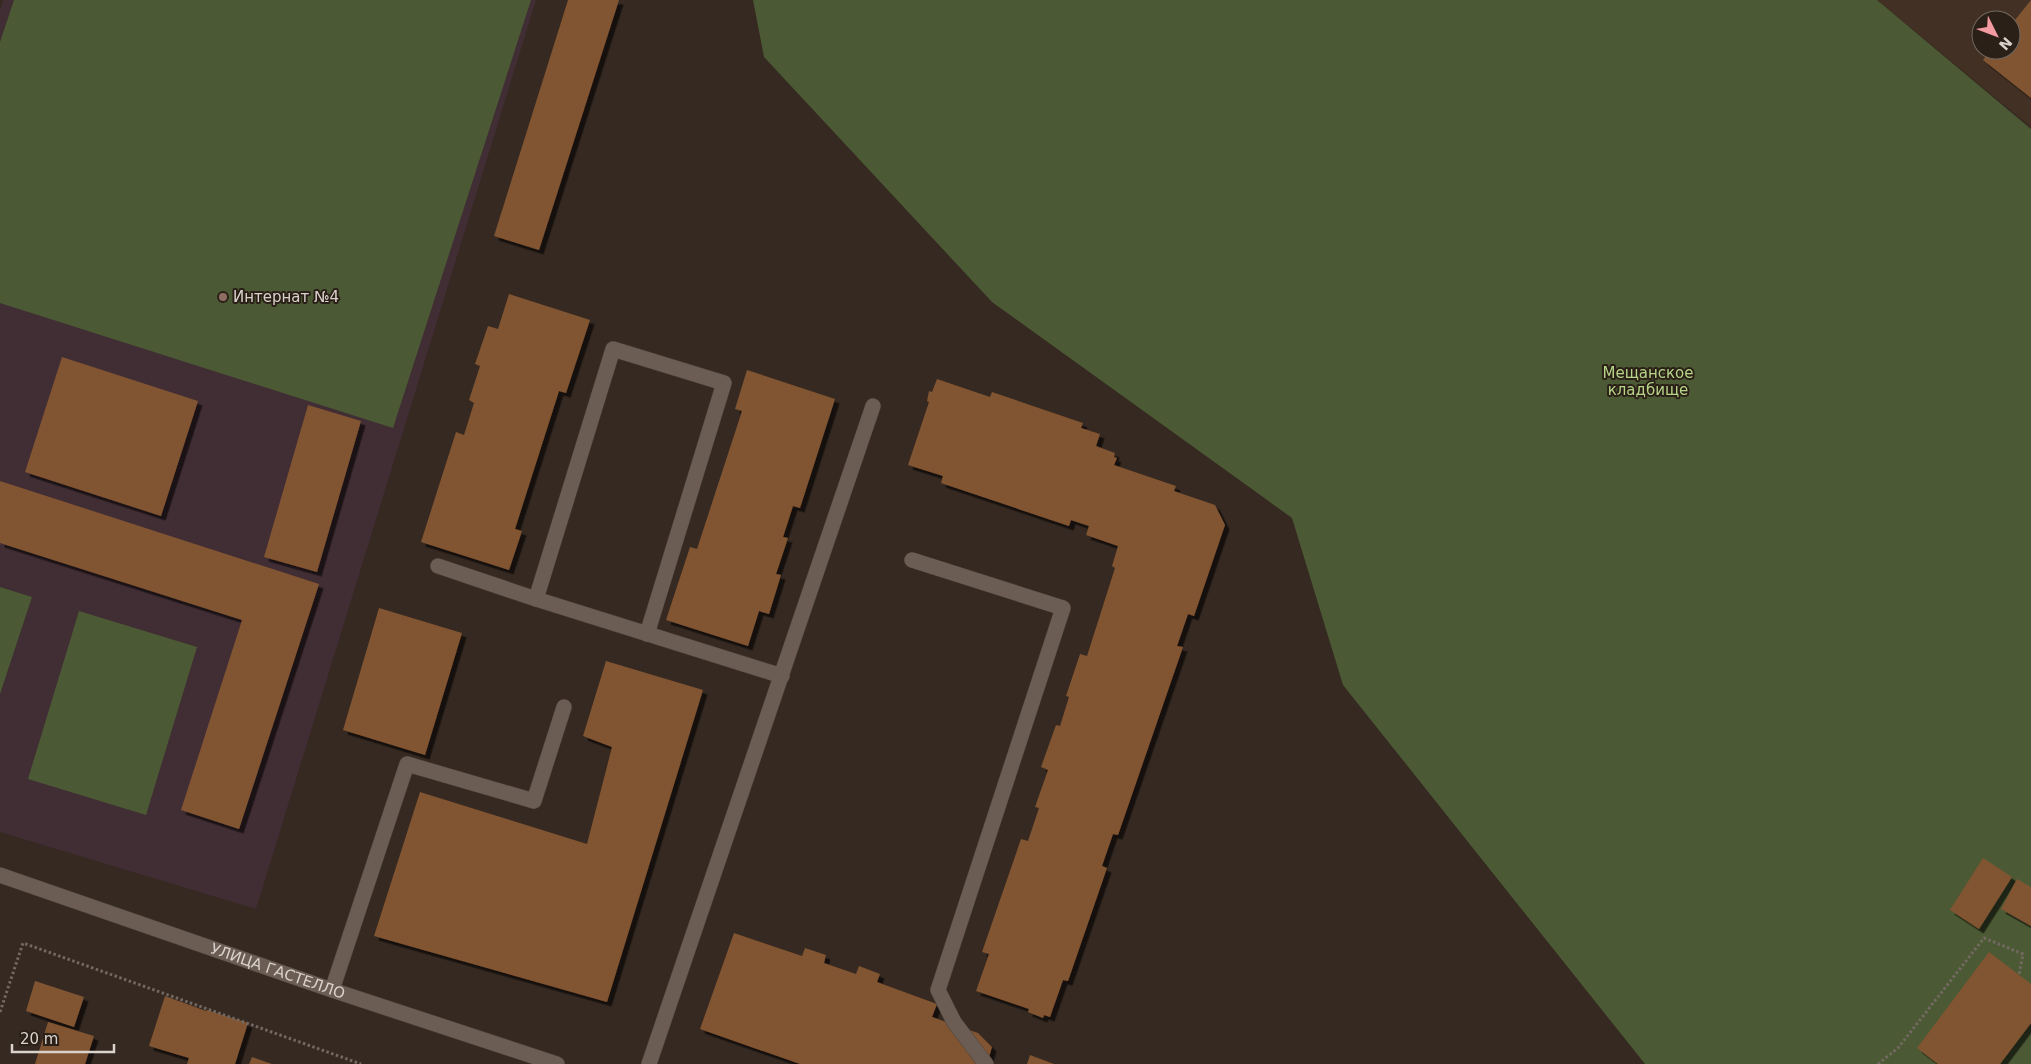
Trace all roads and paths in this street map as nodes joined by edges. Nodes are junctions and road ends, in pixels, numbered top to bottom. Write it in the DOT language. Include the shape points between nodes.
graph roads {
  1 [pos="873,406"];
  2 [pos="912,560"];
  3 [pos="438,566"];
  4 [pos="536,599"];
  5 [pos="647,634"];
  6 [pos="782,676"];
  7 [pos="564,707"];
  8 [pos="0,874"];
  9 [pos="2019,975"];
  10 [pos="332,990"];
  11 [pos="0,1012"];
  12 [pos="361,1064"];
  13 [pos="557,1064"];
  14 [pos="649,1064"];
  15 [pos="986,1064"];
  16 [pos="1878,1064"];
  1 -- 6 [label="street"];
  2 -- 15 [label="street" via="1064,608 938,990 954,1022"];
  3 -- 4 [label="street"];
  4 -- 5 [label="street"];
  4 -- 5 [label="street" via="613,349 715,380 724,383"];
  5 -- 6 [label="street"];
  6 -- 14 [label="street"];
  7 -- 10 [label="street" via="534,801 407,764"];
  8 -- 10 [label="street, УЛИЦА ГАСТЕЛЛО"];
  9 -- 16 [label="path" via="2023,954 1984,938 1898,1048"];
  10 -- 13 [label="street, УЛИЦА ГАСТЕЛЛО"];
  11 -- 12 [label="path" via="23,943"];
}
